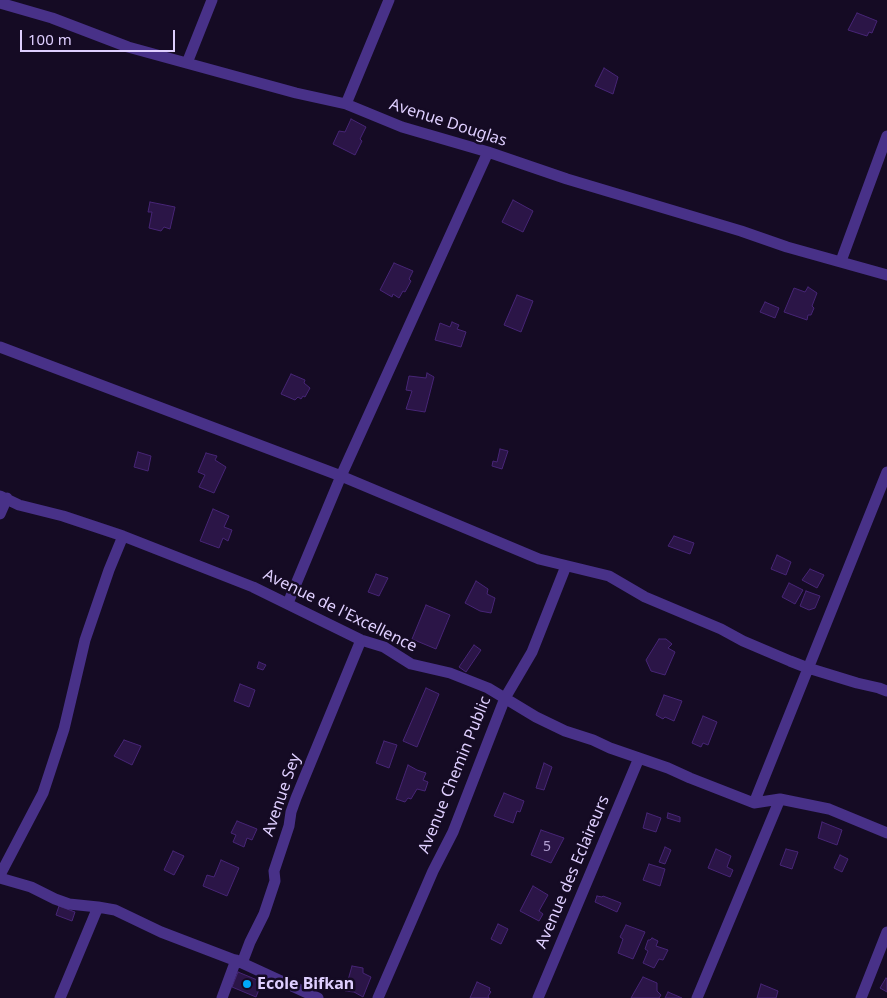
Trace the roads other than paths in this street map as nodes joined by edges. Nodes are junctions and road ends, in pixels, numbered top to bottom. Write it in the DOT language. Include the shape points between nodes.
graph roads {
  1 [pos="212,0"];
  2 [pos="389,0"];
  3 [pos="0,2"];
  4 [pos="187,64"];
  5 [pos="346,104"];
  6 [pos="887,136"];
  7 [pos="488,152"];
  8 [pos="841,261"];
  9 [pos="887,275"];
  10 [pos="0,348"];
  11 [pos="887,472"];
  12 [pos="341,476"];
  13 [pos="3,497"];
  14 [pos="0,514"];
  15 [pos="123,536"];
  16 [pos="566,566"];
  17 [pos="288,603"];
  18 [pos="362,640"];
  19 [pos="808,668"];
  20 [pos="887,692"];
  21 [pos="504,698"];
  22 [pos="639,758"];
  23 [pos="780,799"];
  24 [pos="754,803"];
  25 [pos="887,833"];
  26 [pos="0,876"];
  27 [pos="98,906"];
  28 [pos="887,932"];
  29 [pos="239,962"];
  30 [pos="60,998"];
  31 [pos="222,998"];
  32 [pos="318,998"];
  33 [pos="378,998"];
  34 [pos="538,998"];
  35 [pos="697,998"];
  36 [pos="861,998"];
  1 -- 4 [label="street"];
  2 -- 5 [label="street"];
  3 -- 4 [label="street, Avenue Douglas"];
  4 -- 5 [label="street, Avenue Douglas"];
  5 -- 7 [label="street, Avenue Douglas" via="402,127"];
  6 -- 8 [label="street"];
  7 -- 8 [label="street, Avenue Douglas" via="787,247"];
  7 -- 12 [label="street"];
  8 -- 9 [label="street, Avenue Douglas"];
  10 -- 12 [label="street"];
  11 -- 19 [label="street"];
  12 -- 16 [label="street" via="520,552"];
  12 -- 17 [label="street"];
  13 -- 14 [label="street"];
  13 -- 15 [label="street, Avenue de l'Excellence" via="19,505"];
  15 -- 17 [label="street, Avenue de l'Excellence"];
  15 -- 26 [label="street" via="85,640 64,729 43,793"];
  16 -- 19 [label="street" via="609,576 646,597"];
  16 -- 21 [label="street, Avenue Chemin Public" via="532,652"];
  17 -- 18 [label="street, Avenue de l'Excellence"];
  18 -- 21 [label="street, Avenue de l'Excellence" via="384,647 411,664 450,673"];
  18 -- 29 [label="street, Avenue Sey" via="296,798 264,914"];
  19 -- 20 [label="street"];
  19 -- 24 [label="street"];
  21 -- 22 [label="street, Avenue de l'Excellence" via="565,731"];
  21 -- 33 [label="street, Avenue Chemin Public" via="453,832"];
  22 -- 24 [label="street, Avenue de l'Excellence"];
  22 -- 34 [label="street, Avenue des Eclaireurs"];
  23 -- 24 [label="street"];
  23 -- 25 [label="street" via="829,809"];
  23 -- 35 [label="street"];
  26 -- 27 [label="street" via="69,904"];
  27 -- 29 [label="street" via="116,910 161,932"];
  27 -- 30 [label="street"];
  28 -- 36 [label="street"];
  29 -- 31 [label="street, Avenue Sey"];
  29 -- 32 [label="street"];
}
